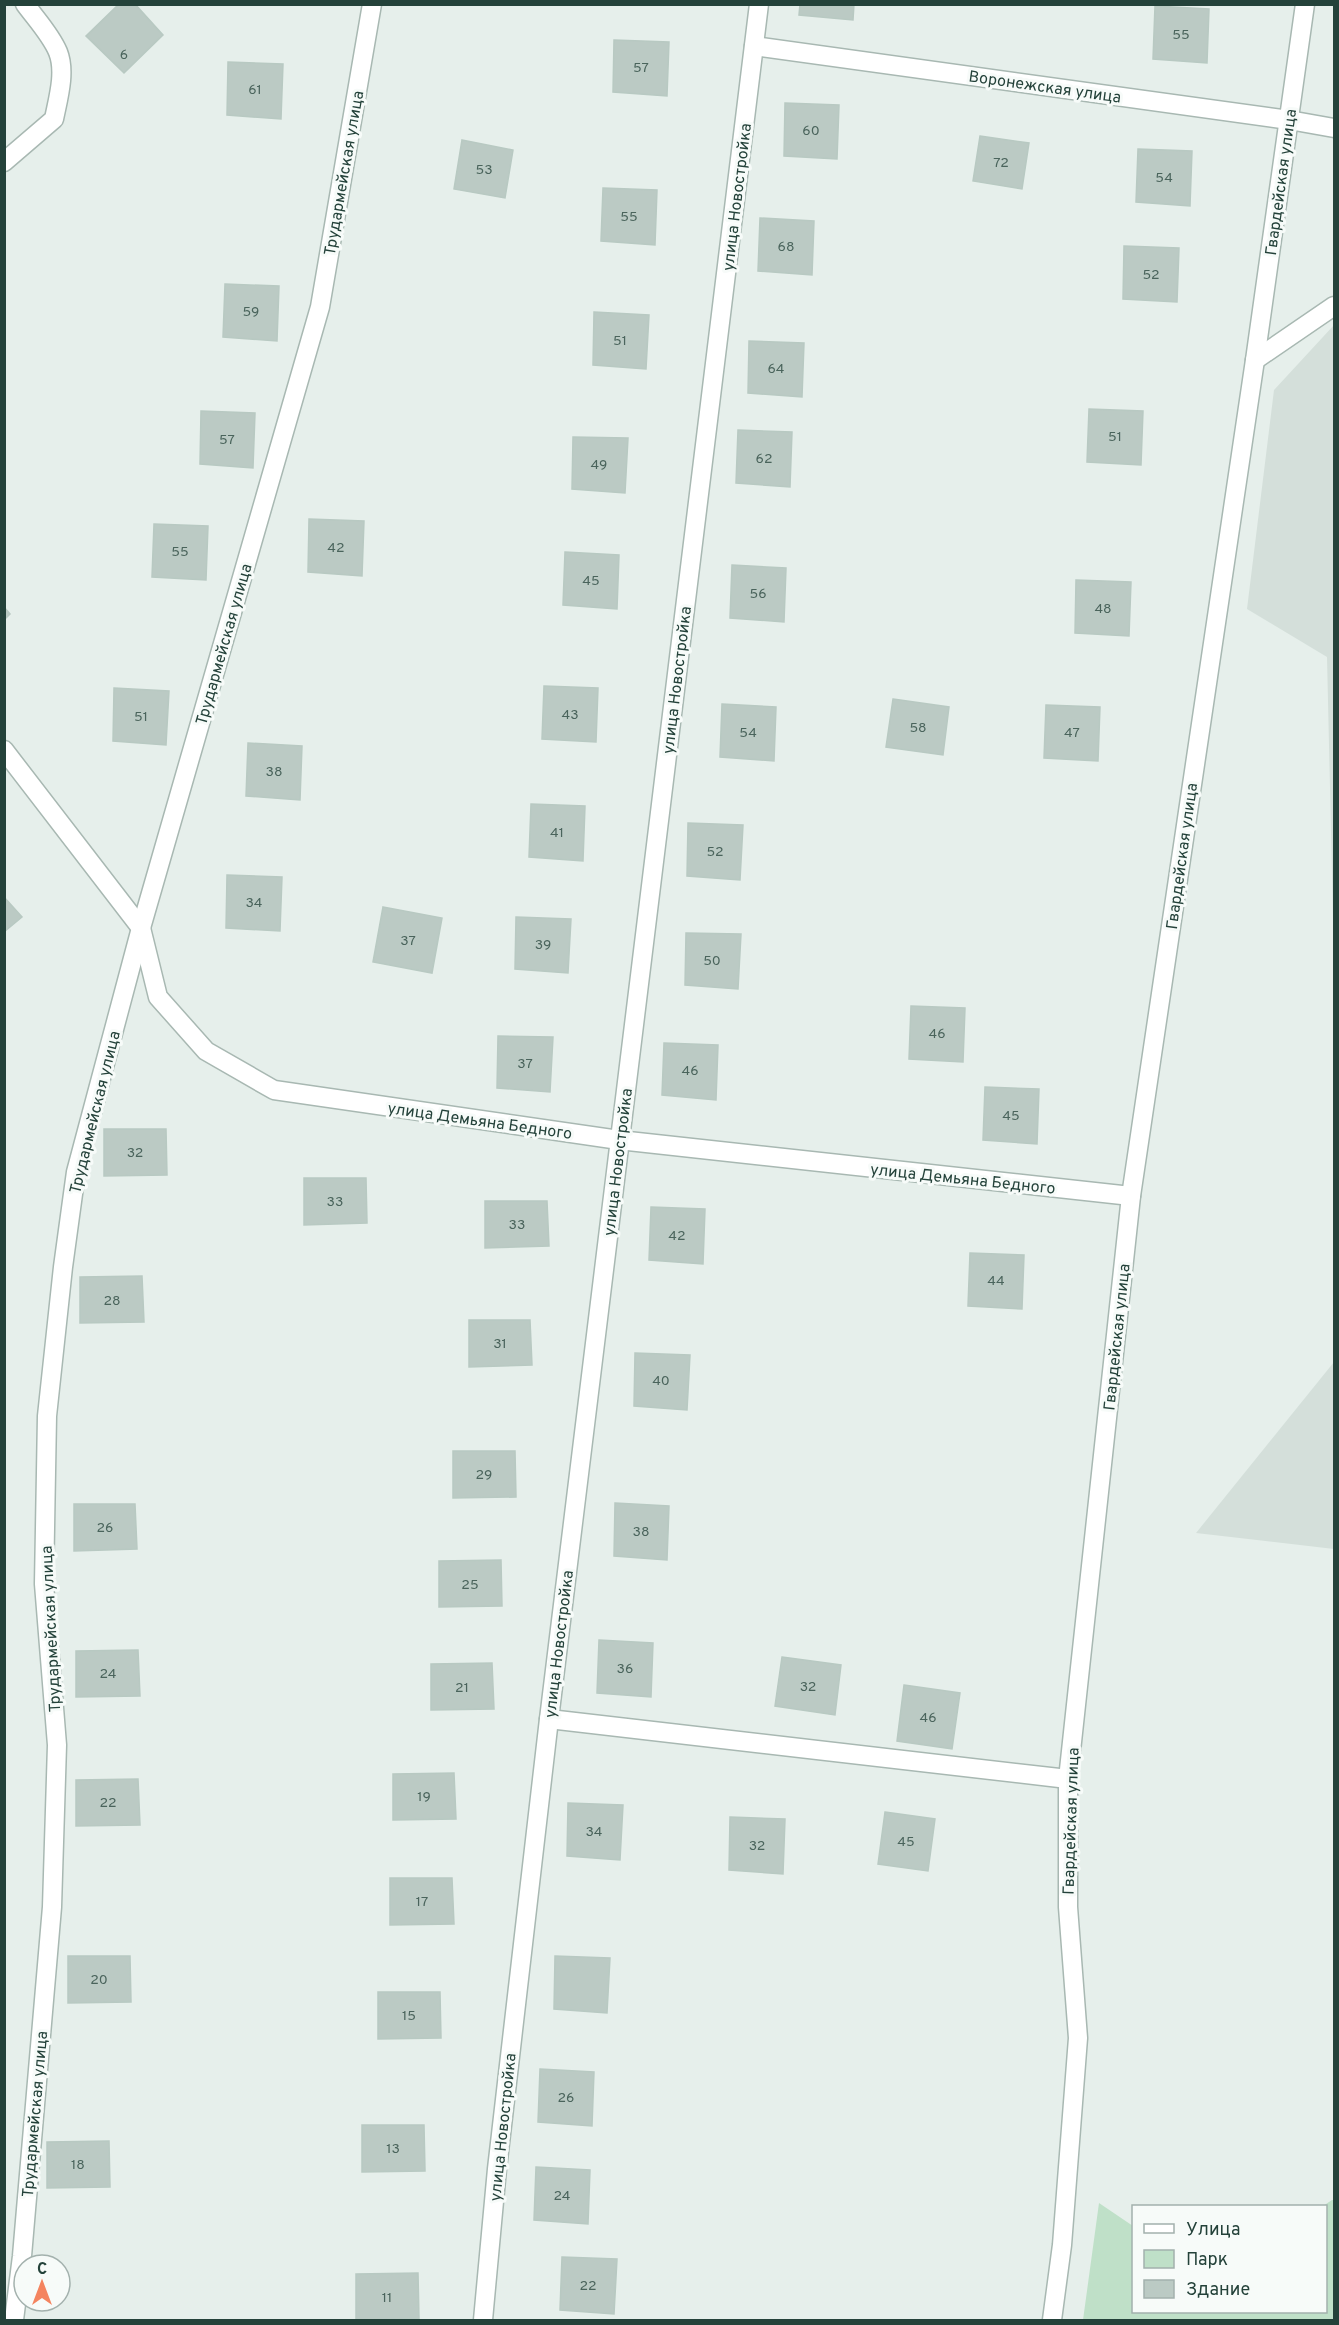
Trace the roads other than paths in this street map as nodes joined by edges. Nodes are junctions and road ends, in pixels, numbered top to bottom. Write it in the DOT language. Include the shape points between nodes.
graph roads {
  1 [pos="25,4"];
  2 [pos="372,4"];
  3 [pos="759,4"];
  4 [pos="1305,4"];
  5 [pos="754,46"];
  6 [pos="1289,120"];
  7 [pos="1335,128"];
  8 [pos="4,162"];
  9 [pos="1335,306"];
  10 [pos="1255,360"];
  11 [pos="4,750"];
  12 [pos="141,928"];
  13 [pos="619,1140"];
  14 [pos="1131,1196"];
  15 [pos="549,1719"];
  16 [pos="1068,1779"];
  17 [pos="14,2320"];
  18 [pos="483,2320"];
  19 [pos="1052,2320"];
  1 -- 8 [label="street" via="58,53 61,78 54,119"];
  2 -- 12 [label="street, Трудармейская улица" via="320,307"];
  3 -- 5 [label="street, улица Новостройка"];
  4 -- 6 [label="street, Гвардейская улица"];
  5 -- 6 [label="street, Воронежская улица"];
  5 -- 13 [label="street, улица Новостройка"];
  6 -- 7 [label="street, Воронежская улица"];
  6 -- 10 [label="street, Гвардейская улица"];
  9 -- 10 [label="street"];
  10 -- 14 [label="street, Гвардейская улица"];
  11 -- 12 [label="street, улица Демьяна Бедного"];
  12 -- 13 [label="street, улица Демьяна Бедного" via="158,997 206,1052 274,1090"];
  12 -- 17 [label="street, Трудармейская улица" via="76,1172 46,1416 44,1584 57,1745 52,1896"];
  13 -- 14 [label="street, улица Демьяна Бедного"];
  13 -- 15 [label="street, улица Новостройка"];
  14 -- 16 [label="street, Гвардейская улица"];
  15 -- 16 [label="street"];
  15 -- 18 [label="street, улица Новостройка"];
  16 -- 19 [label="street, Гвардейская улица" via="1068,1906 1078,2038 1062,2245"];
}
